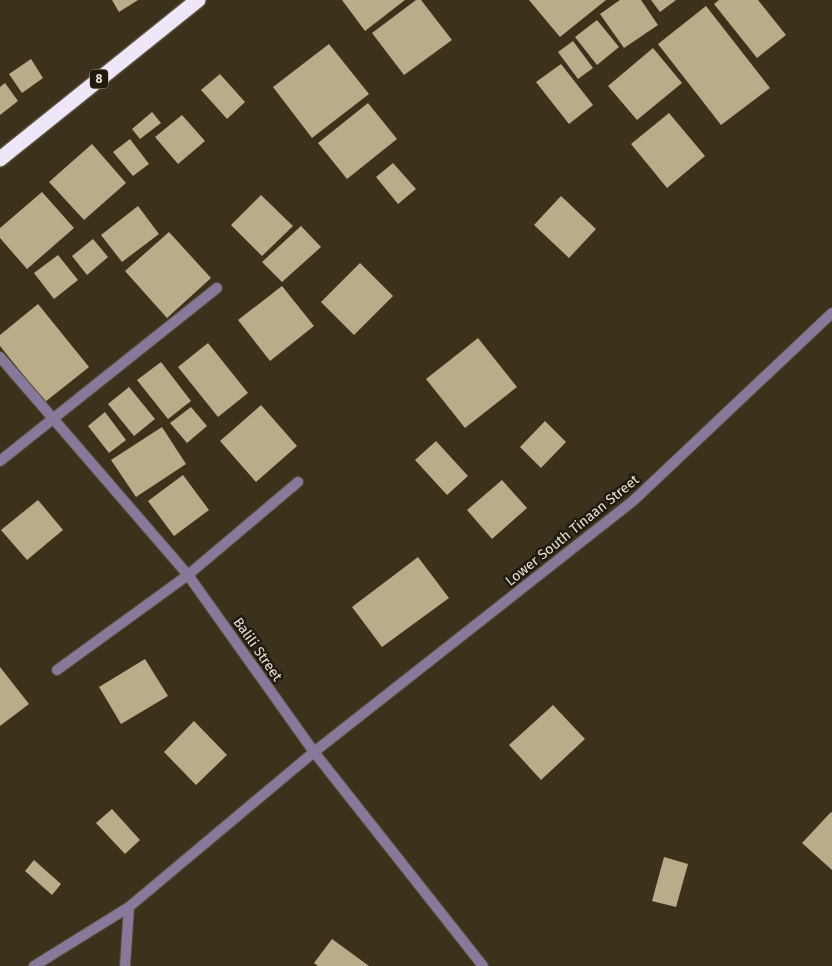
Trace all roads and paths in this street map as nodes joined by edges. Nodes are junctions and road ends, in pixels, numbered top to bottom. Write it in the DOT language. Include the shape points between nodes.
graph roads {
  1 [pos="198,0"];
  2 [pos="0,158"];
  3 [pos="217,288"];
  4 [pos="832,313"];
  5 [pos="0,357"];
  6 [pos="54,420"];
  7 [pos="0,461"];
  8 [pos="298,482"];
  9 [pos="188,575"];
  10 [pos="57,670"];
  11 [pos="314,752"];
  12 [pos="129,907"];
  13 [pos="34,966"];
  14 [pos="125,966"];
  15 [pos="483,966"];
  1 -- 2 [label="highway, 8"];
  3 -- 6 [label="street"];
  4 -- 11 [label="street, Lower South Tinaan Street" via="633,501"];
  5 -- 6 [label="street, Balili Street"];
  6 -- 7 [label="street"];
  6 -- 9 [label="street, Balili Street"];
  8 -- 9 [label="street"];
  9 -- 10 [label="street"];
  9 -- 11 [label="street, Balili Street"];
  11 -- 12 [label="street, Lower South Tinaan Street"];
  11 -- 15 [label="street, Balili Street"];
  12 -- 13 [label="street, Lower South Tinaan Street"];
  12 -- 14 [label="street"];
}
